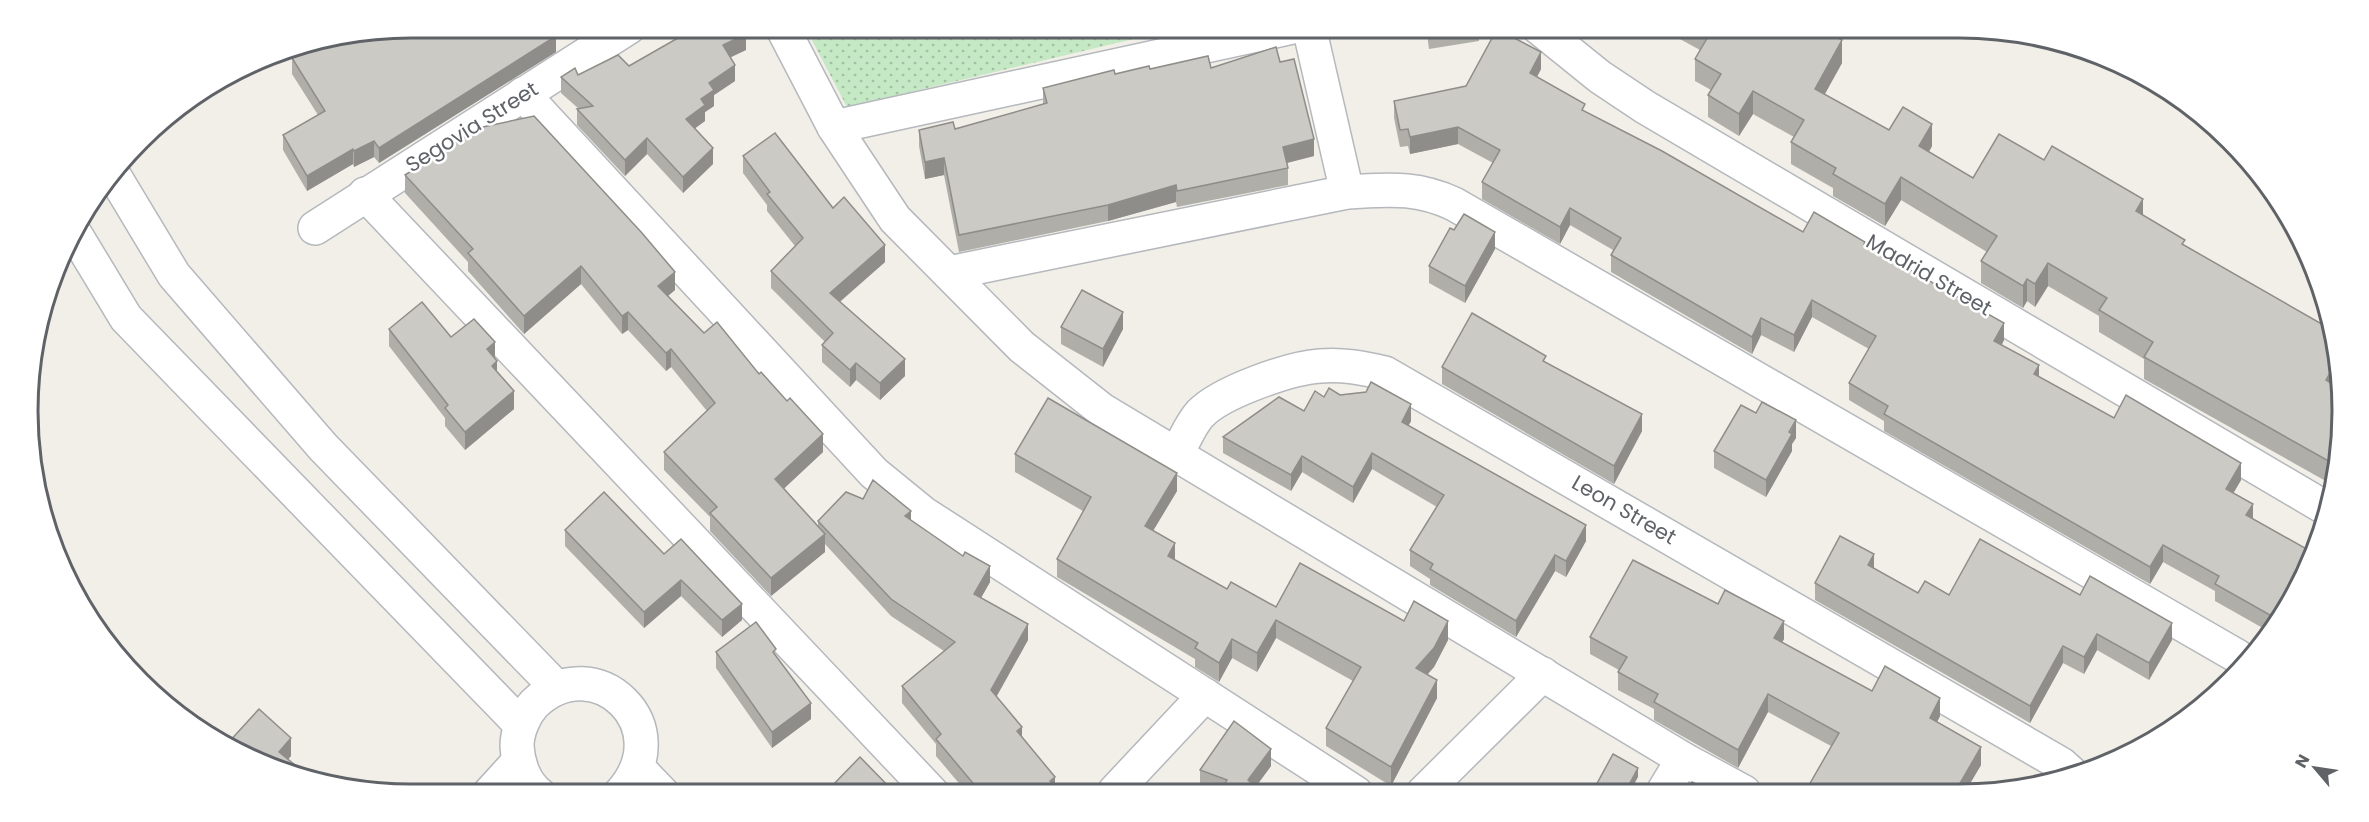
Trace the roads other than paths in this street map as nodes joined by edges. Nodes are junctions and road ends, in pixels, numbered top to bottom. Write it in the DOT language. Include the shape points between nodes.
graph roads {
  1 [pos="612,38"];
  2 [pos="788,38"];
  3 [pos="1243,38"];
  4 [pos="1312,38"];
  5 [pos="1552,38"];
  6 [pos="523,94"];
  7 [pos="834,128"];
  8 [pos="118,180"];
  9 [pos="1347,192"];
  10 [pos="365,194"];
  11 [pos="315,228"];
  12 [pos="79,240"];
  13 [pos="949,273"];
  14 [pos="1176,454"];
  15 [pos="2320,505"];
  16 [pos="2238,658"];
  17 [pos="1543,675"];
  18 [pos="557,688"];
  19 [pos="1206,695"];
  20 [pos="521,725"];
  21 [pos="1683,759"];
  22 [pos="519,761"];
  23 [pos="638,768"];
  24 [pos="2064,769"];
  25 [pos="498,784"];
  26 [pos="531,784"];
  27 [pos="627,784"];
  28 [pos="653,784"];
  29 [pos="924,784"];
  30 [pos="1122,784"];
  31 [pos="1342,784"];
  32 [pos="1433,784"];
  33 [pos="1668,784"];
  34 [pos="1729,784"];
  1 -- 6 [label="street, Segovia Street"];
  2 -- 7 [label="street"];
  3 -- 7 [label="street"];
  4 -- 9 [label="street"];
  5 -- 15 [label="street, Madrid Street" via="1645,107"];
  6 -- 10 [label="street, Segovia Street"];
  6 -- 19 [label="street" via="874,473 923,513"];
  7 -- 13 [label="street" via="895,219"];
  8 -- 18 [label="street" via="174,275 323,447"];
  9 -- 13 [label="street"];
  9 -- 16 [label="street" via="1405,188 1454,204"];
  10 -- 11 [label="street, Segovia Street"];
  10 -- 29 [label="street"];
  12 -- 20 [label="street" via="126,318"];
  13 -- 14 [label="street" via="1022,347 1102,410"];
  14 -- 17 [label="street"];
  14 -- 24 [label="street, Leon Street" via="1200,414 1234,392 1266,379 1318,366 1350,366 1385,373"];
  17 -- 21 [label="street"];
  17 -- 32 [label="street"];
  18 -- 20 [label="street" via="529,710"];
  18 -- 23 [label="street" via="592,685 624,702 641,732"];
  19 -- 30 [label="street"];
  19 -- 31 [label="street"];
  20 -- 22 [label="street"];
  21 -- 33 [label="street"];
  21 -- 34 [label="street"];
  22 -- 25 [label="street"];
  22 -- 26 [label="street"];
  23 -- 27 [label="street"];
  23 -- 28 [label="street"];
}
